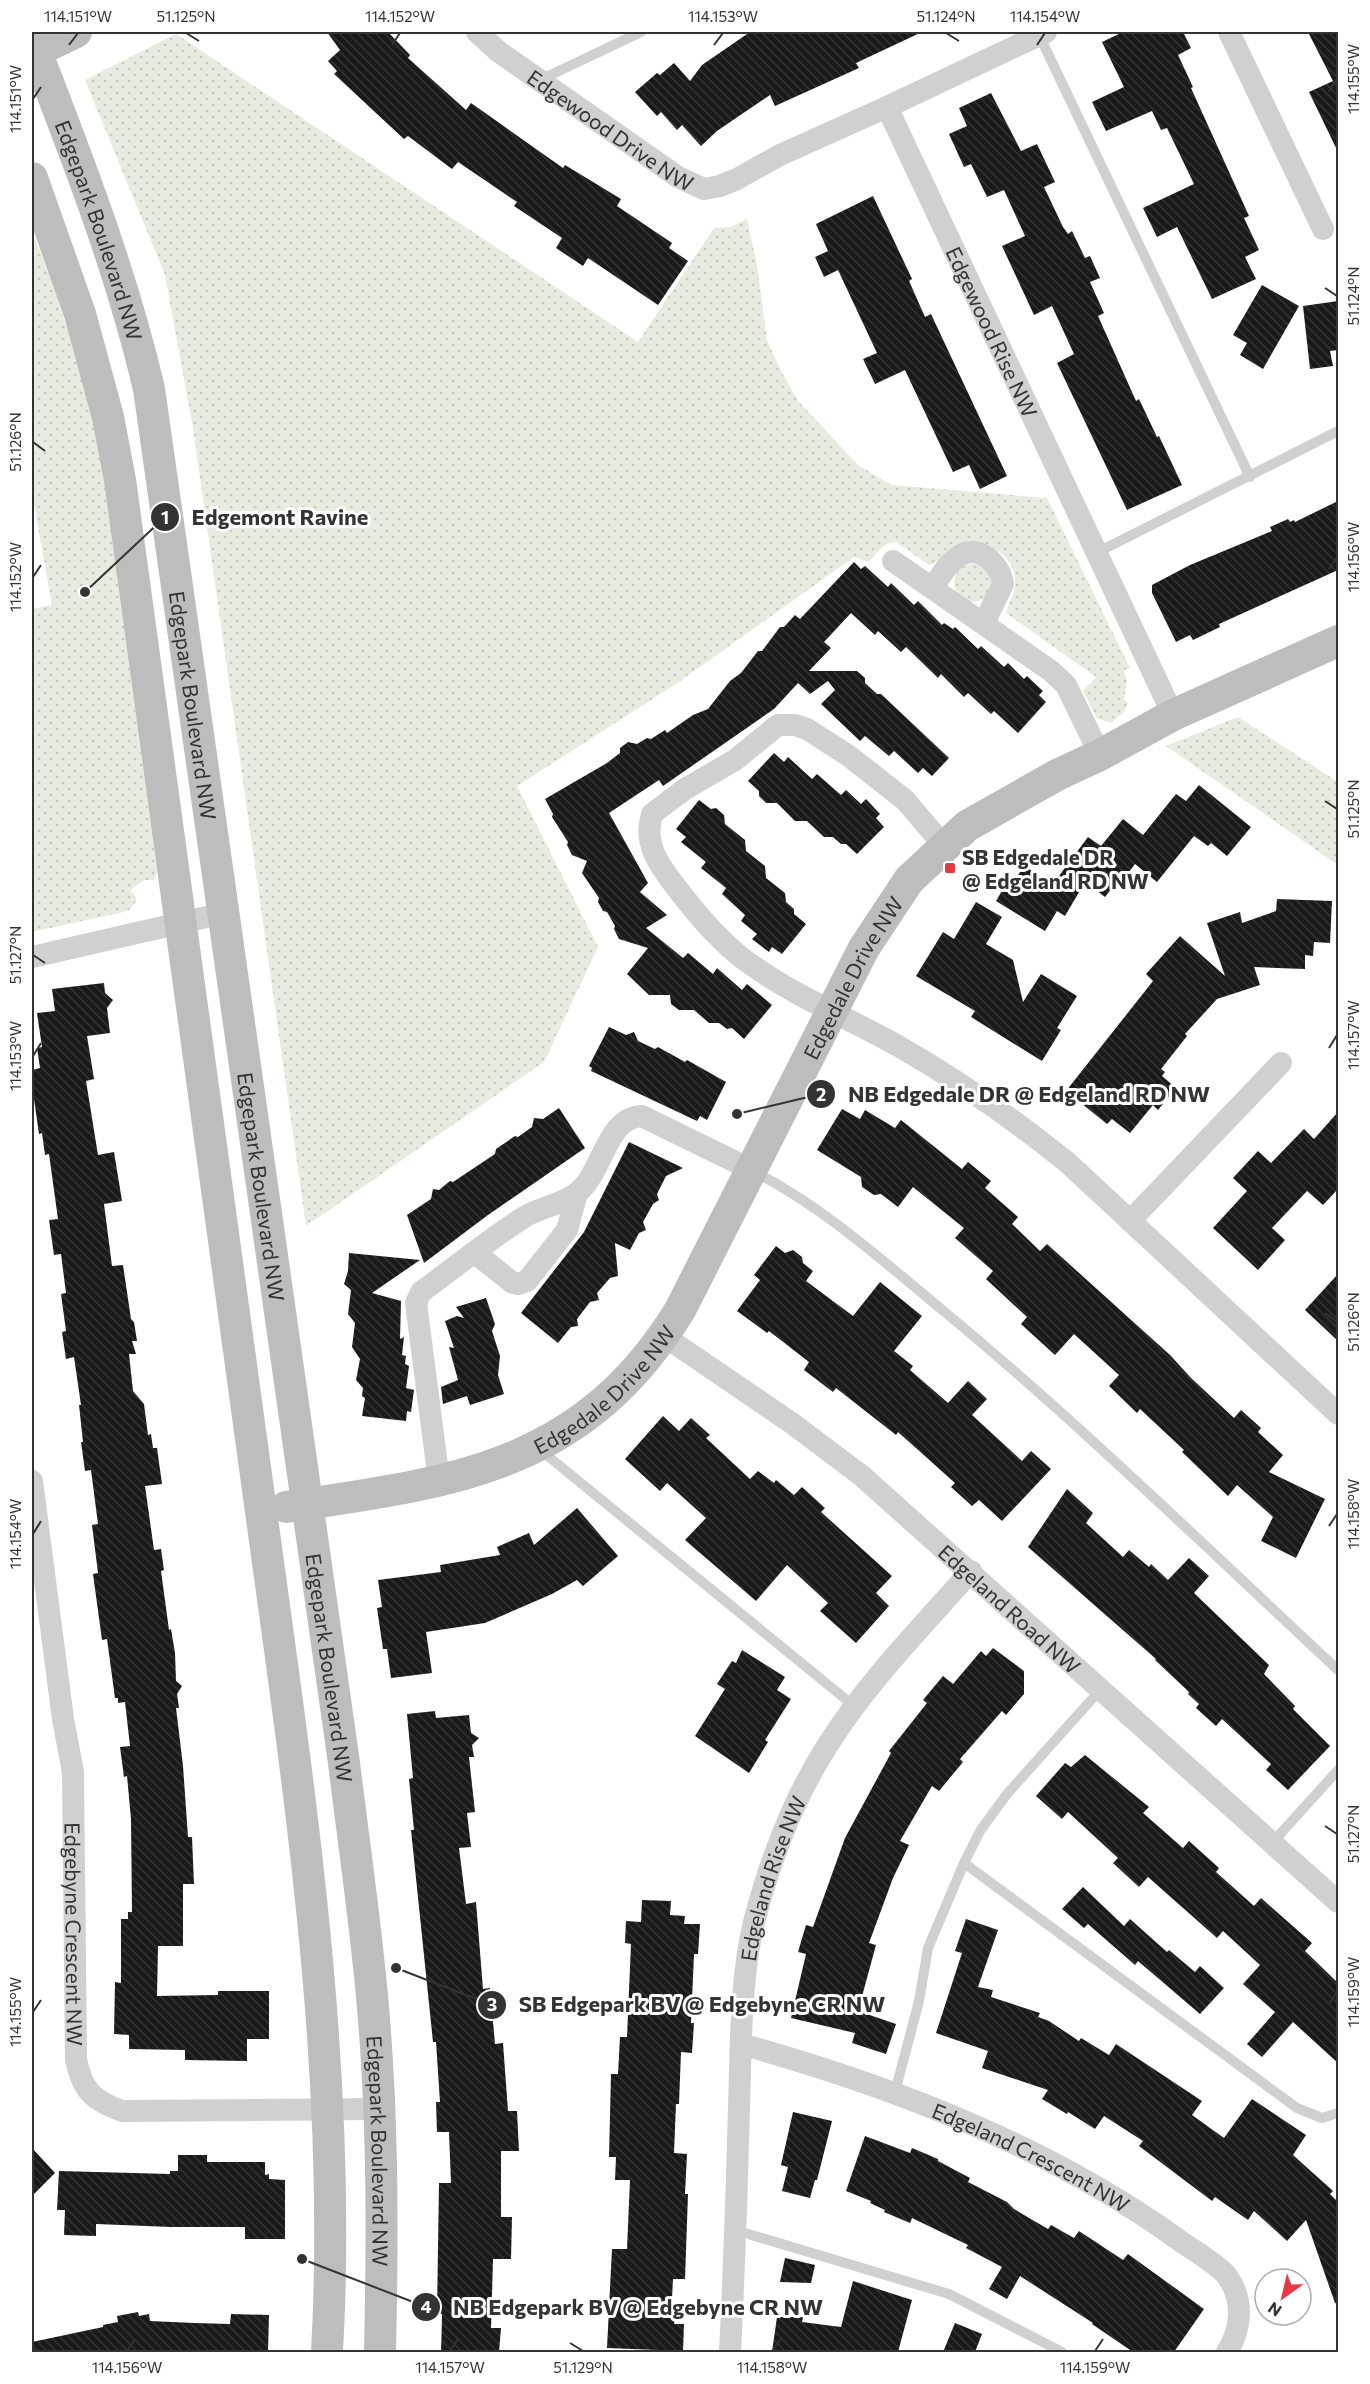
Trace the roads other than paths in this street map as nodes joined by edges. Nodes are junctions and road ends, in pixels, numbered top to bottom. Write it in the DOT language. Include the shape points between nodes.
graph roads {
  1 [pos="76,32"];
  2 [pos="477,32"];
  3 [pos="641,32"];
  4 [pos="1229,32"];
  5 [pos="1042,33"];
  6 [pos="33,48"];
  7 [pos="539,80"];
  8 [pos="887,107"];
  9 [pos="32,178"];
  10 [pos="1323,229"];
  11 [pos="1338,431"];
  12 [pos="1250,477"];
  13 [pos="1096,553"];
  14 [pos="893,561"];
  15 [pos="933,587"];
  16 [pos="984,623"];
  17 [pos="1338,641"];
  18 [pos="1173,715"];
  19 [pos="1100,755"];
  20 [pos="944,846"];
  21 [pos="224,913"];
  22 [pos="181,922"];
  23 [pos="32,957"];
  24 [pos="832,1013"];
  25 [pos="1281,1063"];
  26 [pos="750,1169"];
  27 [pos="577,1193"];
  28 [pos="1130,1221"];
  29 [pos="475,1253"];
  30 [pos="664,1336"];
  31 [pos="1338,1414"];
  32 [pos="538,1448"];
  33 [pos="32,1481"];
  34 [pos="439,1481"];
  35 [pos="306,1504"];
  36 [pos="261,1511"];
  37 [pos="971,1572"];
  38 [pos="1338,1670"];
  39 [pos="1101,1689"];
  40 [pos="854,1706"];
  41 [pos="1338,1770"];
  42 [pos="1272,1842"];
  43 [pos="964,1863"];
  44 [pos="1338,1902"];
  45 [pos="741,2044"];
  46 [pos="894,2092"];
  47 [pos="327,2109"];
  48 [pos="379,2109"];
  49 [pos="1338,2114"];
  50 [pos="735,2230"];
  51 [pos="327,2352"];
  52 [pos="380,2352"];
  53 [pos="730,2352"];
  54 [pos="1062,2352"];
  55 [pos="1227,2352"];
  1 -- 6 [label="street"];
  2 -- 7 [label="street, Edgewood Drive NW"];
  3 -- 7 [label="lane"];
  4 -- 10 [label="street"];
  5 -- 8 [label="street"];
  5 -- 12 [label="lane"];
  6 -- 21 [label="street, Edgepark Boulevard NW" via="108,242 149,389"];
  7 -- 8 [label="street, Edgewood Drive NW" via="678,177 704,189 737,179 780,154"];
  8 -- 13 [label="street, Edgewood Rise NW"];
  9 -- 22 [label="street, Edgepark Boulevard NW" via="80,314 108,417"];
  11 -- 12 [label="lane"];
  12 -- 13 [label="lane"];
  13 -- 18 [label="street, Edgewood Rise NW"];
  14 -- 15 [label="street"];
  15 -- 16 [label="street"];
  15 -- 16 [label="street" via="958,556 967,553 987,557 999,569 1003,584"];
  16 -- 19 [label="street" via="1066,685"];
  17 -- 18 [label="street, Edgedale Drive NW"];
  18 -- 19 [label="street, Edgedale Drive NW"];
  19 -- 20 [label="street, Edgedale Drive NW" via="967,826"];
  20 -- 24 [label="street, Edgedale Drive NW" via="909,880 883,917"];
  20 -- 24 [label="street" via="905,800 849,756 807,729 786,724 778,725 735,760 684,789 652,814 649,830 656,861 710,928 754,968"];
  21 -- 22 [label="street"];
  21 -- 35 [label="street, Edgepark Boulevard NW"];
  22 -- 23 [label="street"];
  22 -- 36 [label="street, Edgepark Boulevard NW"];
  24 -- 26 [label="street, Edgedale Drive NW"];
  24 -- 28 [label="street" via="899,1046 1005,1114 1068,1163"];
  25 -- 28 [label="street"];
  26 -- 27 [label="street" via="635,1116 619,1125"];
  26 -- 30 [label="street, Edgedale Drive NW"];
  26 -- 38 [label="lane" via="807,1202 993,1353"];
  27 -- 29 [label="street" via="527,1216"];
  27 -- 29 [label="street" via="567,1230 527,1281 513,1283"];
  28 -- 31 [label="street"];
  29 -- 34 [label="street" via="416,1300"];
  30 -- 32 [label="street, Edgedale Drive NW" via="615,1393"];
  30 -- 37 [label="street, Edgeland Road NW" via="862,1476"];
  32 -- 34 [label="street, Edgedale Drive NW" via="482,1470"];
  32 -- 40 [label="lane"];
  33 -- 47 [label="street, Edgebyne Crescent NW" via="73,1772 76,2059 80,2078 88,2092 105,2105 122,2111"];
  34 -- 35 [label="street, Edgedale Drive NW"];
  35 -- 36 [label="street, Edgedale Drive NW"];
  35 -- 48 [label="street, Edgepark Boulevard NW" via="367,1947"];
  36 -- 47 [label="street, Edgepark Boulevard NW" via="315,1939"];
  37 -- 39 [label="street, Edgeland Road NW"];
  37 -- 40 [label="street, Edgeland Rise NW"];
  39 -- 42 [label="street, Edgeland Road NW"];
  39 -- 43 [label="lane" via="1007,1794 980,1831"];
  40 -- 45 [label="street, Edgeland Rise NW" via="828,1744 780,1838 754,1924"];
  41 -- 42 [label="lane"];
  42 -- 44 [label="street, Edgeland Road NW"];
  43 -- 46 [label="lane" via="928,1948 919,2001"];
  43 -- 49 [label="lane" via="1297,2108 1322,2118"];
  45 -- 46 [label="street, Edgeland Crescent NW"];
  45 -- 50 [label="street, Edgeland Rise NW"];
  46 -- 55 [label="street, Edgeland Crescent NW" via="1048,2160 1164,2230 1226,2274 1237,2295 1241,2315"];
  47 -- 48 [label="street, Edgebyne Crescent NW"];
  47 -- 51 [label="street, Edgepark Boulevard NW" via="331,2278"];
  48 -- 52 [label="street, Edgepark Boulevard NW"];
  50 -- 53 [label="street, Edgeland Rise NW"];
  50 -- 54 [label="lane" via="949,2294"];
}
